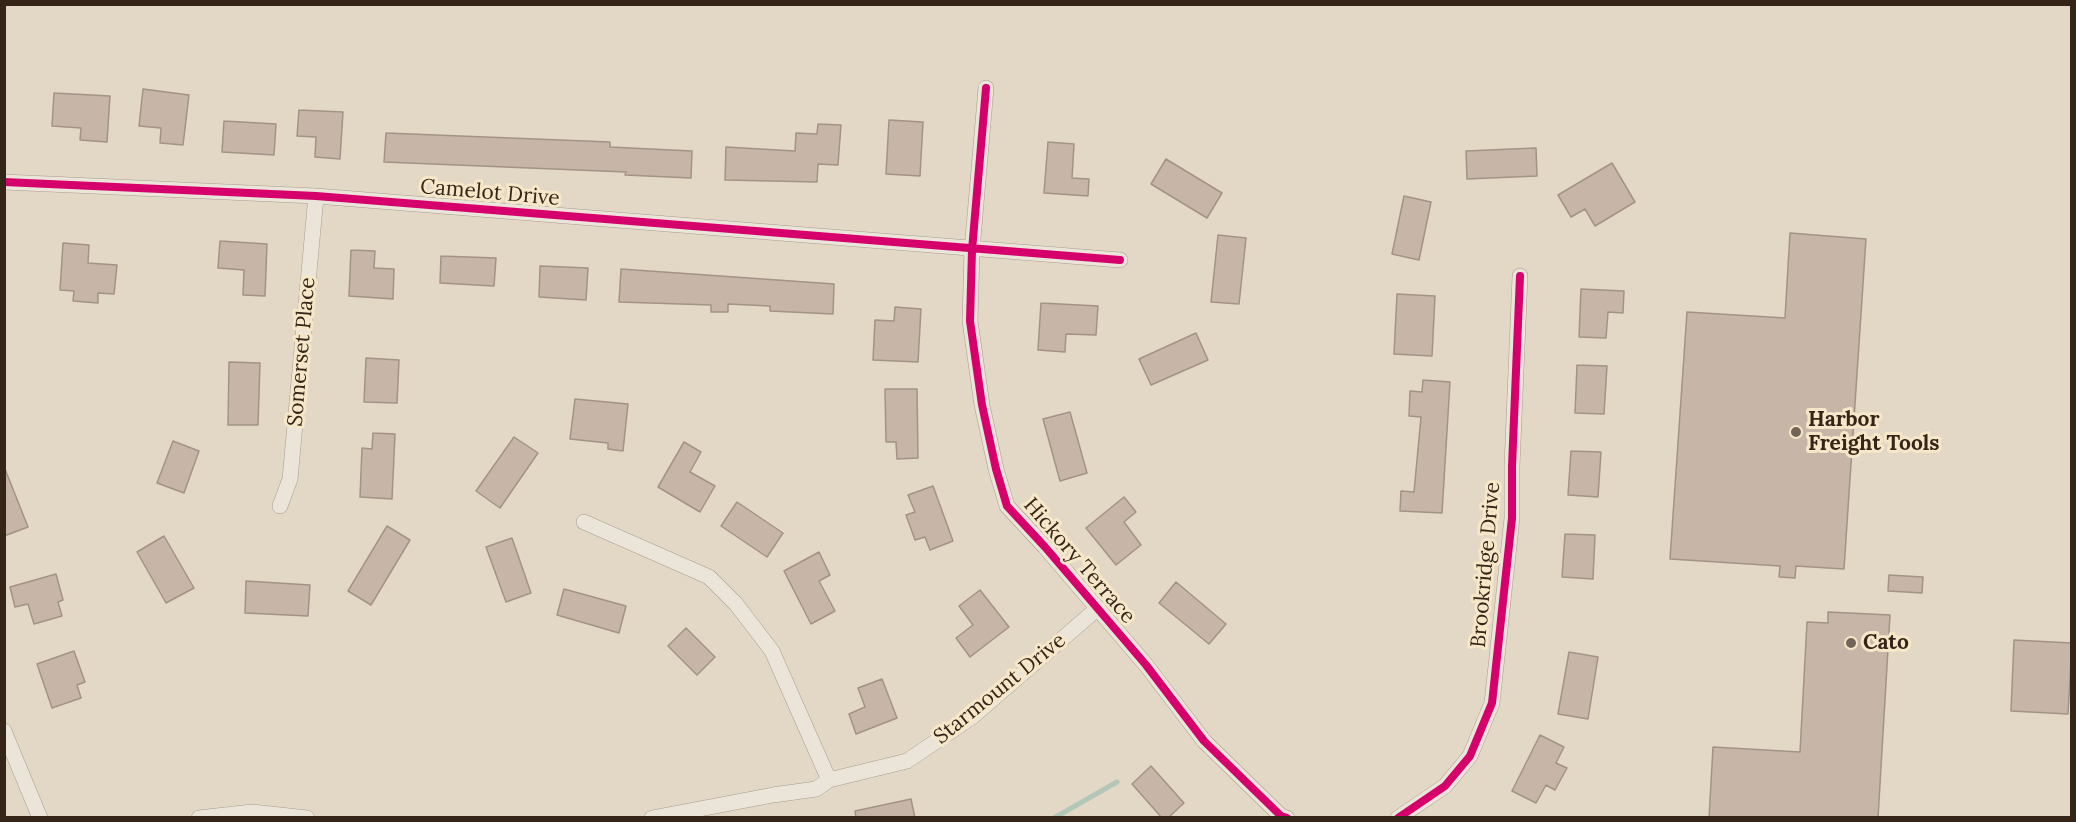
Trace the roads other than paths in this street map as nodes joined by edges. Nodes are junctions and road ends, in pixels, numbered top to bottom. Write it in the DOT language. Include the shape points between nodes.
graph roads {
  1 [pos="986,88"];
  2 [pos="4,182"];
  3 [pos="316,196"];
  4 [pos="972,250"];
  5 [pos="1120,260"];
  6 [pos="1520,276"];
  7 [pos="280,506"];
  8 [pos="584,522"];
  9 [pos="1098,608"];
  10 [pos="4,731"];
  11 [pos="829,780"];
  12 [pos="40,818"];
  13 [pos="199,818"];
  14 [pos="307,818"];
  15 [pos="652,818"];
  16 [pos="1287,818"];
  17 [pos="1398,818"];
  1 -- 4 [label="street, Hickory Terrace"];
  2 -- 3 [label="street, Camelot Drive"];
  3 -- 4 [label="street, Camelot Drive"];
  3 -- 7 [label="street, Somerset Place" via="290,479"];
  4 -- 5 [label="street, Camelot Drive"];
  4 -- 9 [label="street, Hickory Terrace" via="970,321 982,405 1007,506"];
  6 -- 17 [label="street, Brookridge Drive" via="1512,518 1492,703 1470,756 1445,786"];
  8 -- 11 [label="street" via="709,577 736,604 772,651"];
  9 -- 11 [label="street, Starmount Drive" via="972,717 907,761"];
  9 -- 16 [label="street, Hickory Terrace" via="1204,741"];
  10 -- 12 [label="street"];
  11 -- 15 [label="street, Starmount Drive" via="816,789"];
  13 -- 14 [label="street" via="252,812"];
}
